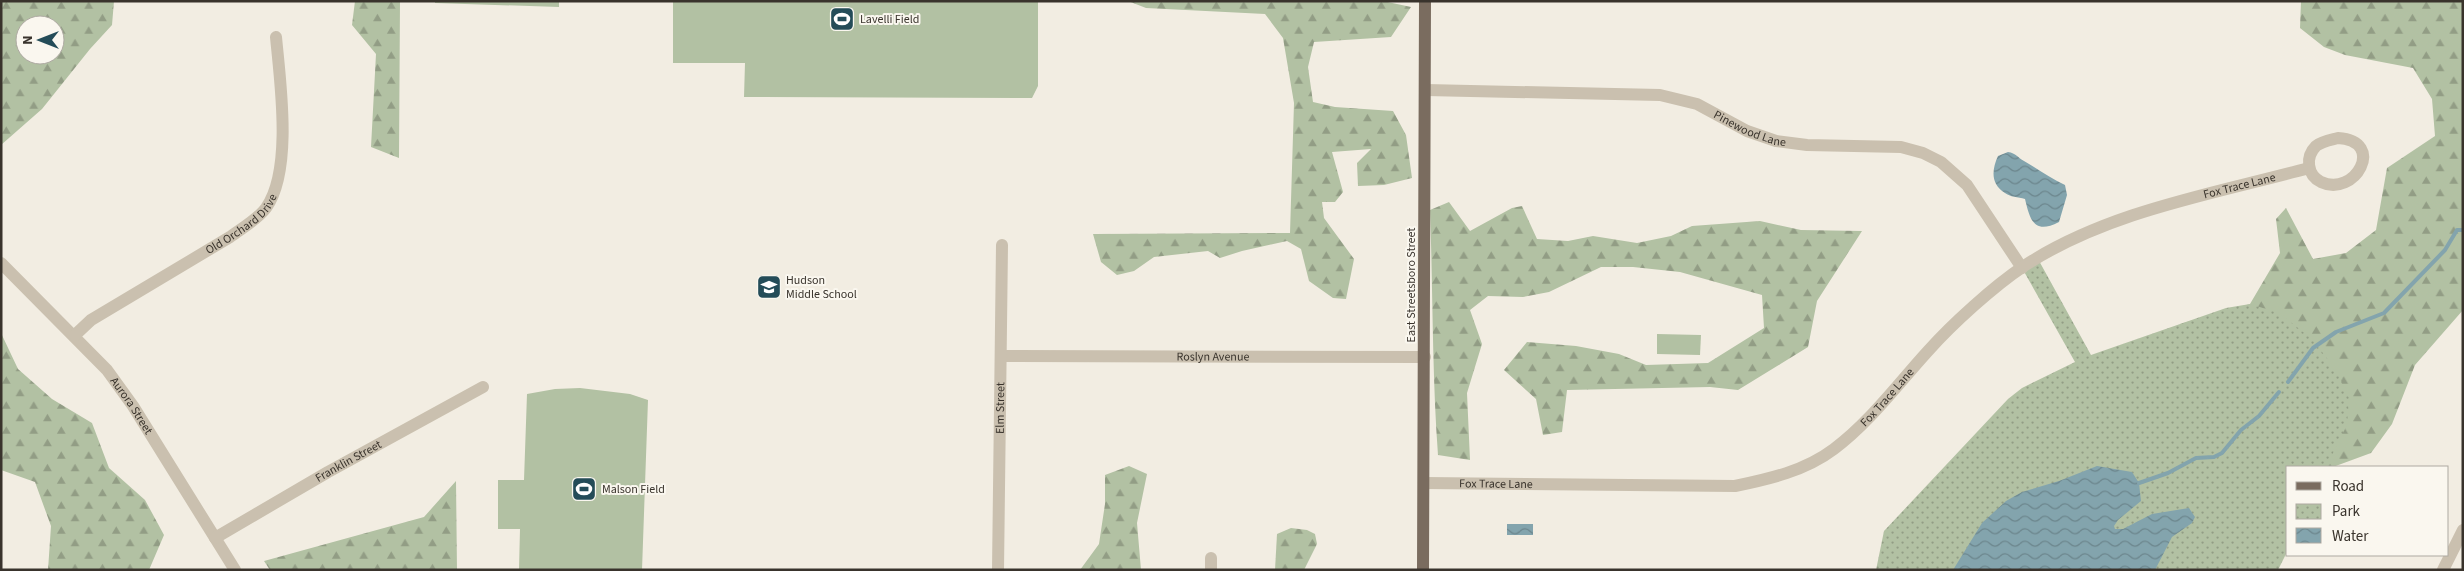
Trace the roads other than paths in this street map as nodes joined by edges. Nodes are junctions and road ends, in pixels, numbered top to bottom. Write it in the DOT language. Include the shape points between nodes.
graph roads {
  1 [pos="1425,1"];
  2 [pos="276,37"];
  3 [pos="1426,90"];
  4 [pos="2309,168"];
  5 [pos="1002,246"];
  6 [pos="1,263"];
  7 [pos="2022,268"];
  8 [pos="75,335"];
  9 [pos="1001,356"];
  10 [pos="1425,357"];
  11 [pos="483,387"];
  12 [pos="1424,483"];
  13 [pos="2463,530"];
  14 [pos="215,538"];
  15 [pos="235,570"];
  16 [pos="998,570"];
  17 [pos="1423,570"];
  18 [pos="2443,570"];
  1 -- 3 [label="main road, East Streetsboro Street"];
  2 -- 8 [label="street, Old Orchard Drive" via="282,115 281,159 275,190 266,208 230,237 91,320"];
  3 -- 7 [label="street, Pinewood Lane" via="1660,94 1697,104 1747,131 1776,141 1807,145 1901,147 1924,153 1941,162 1967,185"];
  3 -- 10 [label="main road, East Streetsboro Street"];
  4 -- 4 [label="street" via="2320,182 2336,184 2353,178 2359,172 2364,164 2364,154 2354,142 2338,138 2330,140 2315,147"];
  4 -- 7 [label="street, Fox Trace Lane" via="2132,216 2089,232"];
  5 -- 9 [label="street, Elm Street"];
  6 -- 8 [label="street, Aurora Street"];
  7 -- 12 [label="street, Fox Trace Lane" via="1965,314 1874,414 1833,450 1801,468 1735,486"];
  8 -- 14 [label="street, Aurora Street" via="107,370 133,406"];
  9 -- 10 [label="street, Roslyn Avenue"];
  9 -- 16 [label="street, Elm Street"];
  10 -- 12 [label="main road, East Streetsboro Street"];
  11 -- 14 [label="street, Franklin Street"];
  12 -- 17 [label="main road, East Streetsboro Street"];
  13 -- 18 [label="street"];
  14 -- 15 [label="street, Aurora Street"];
}
